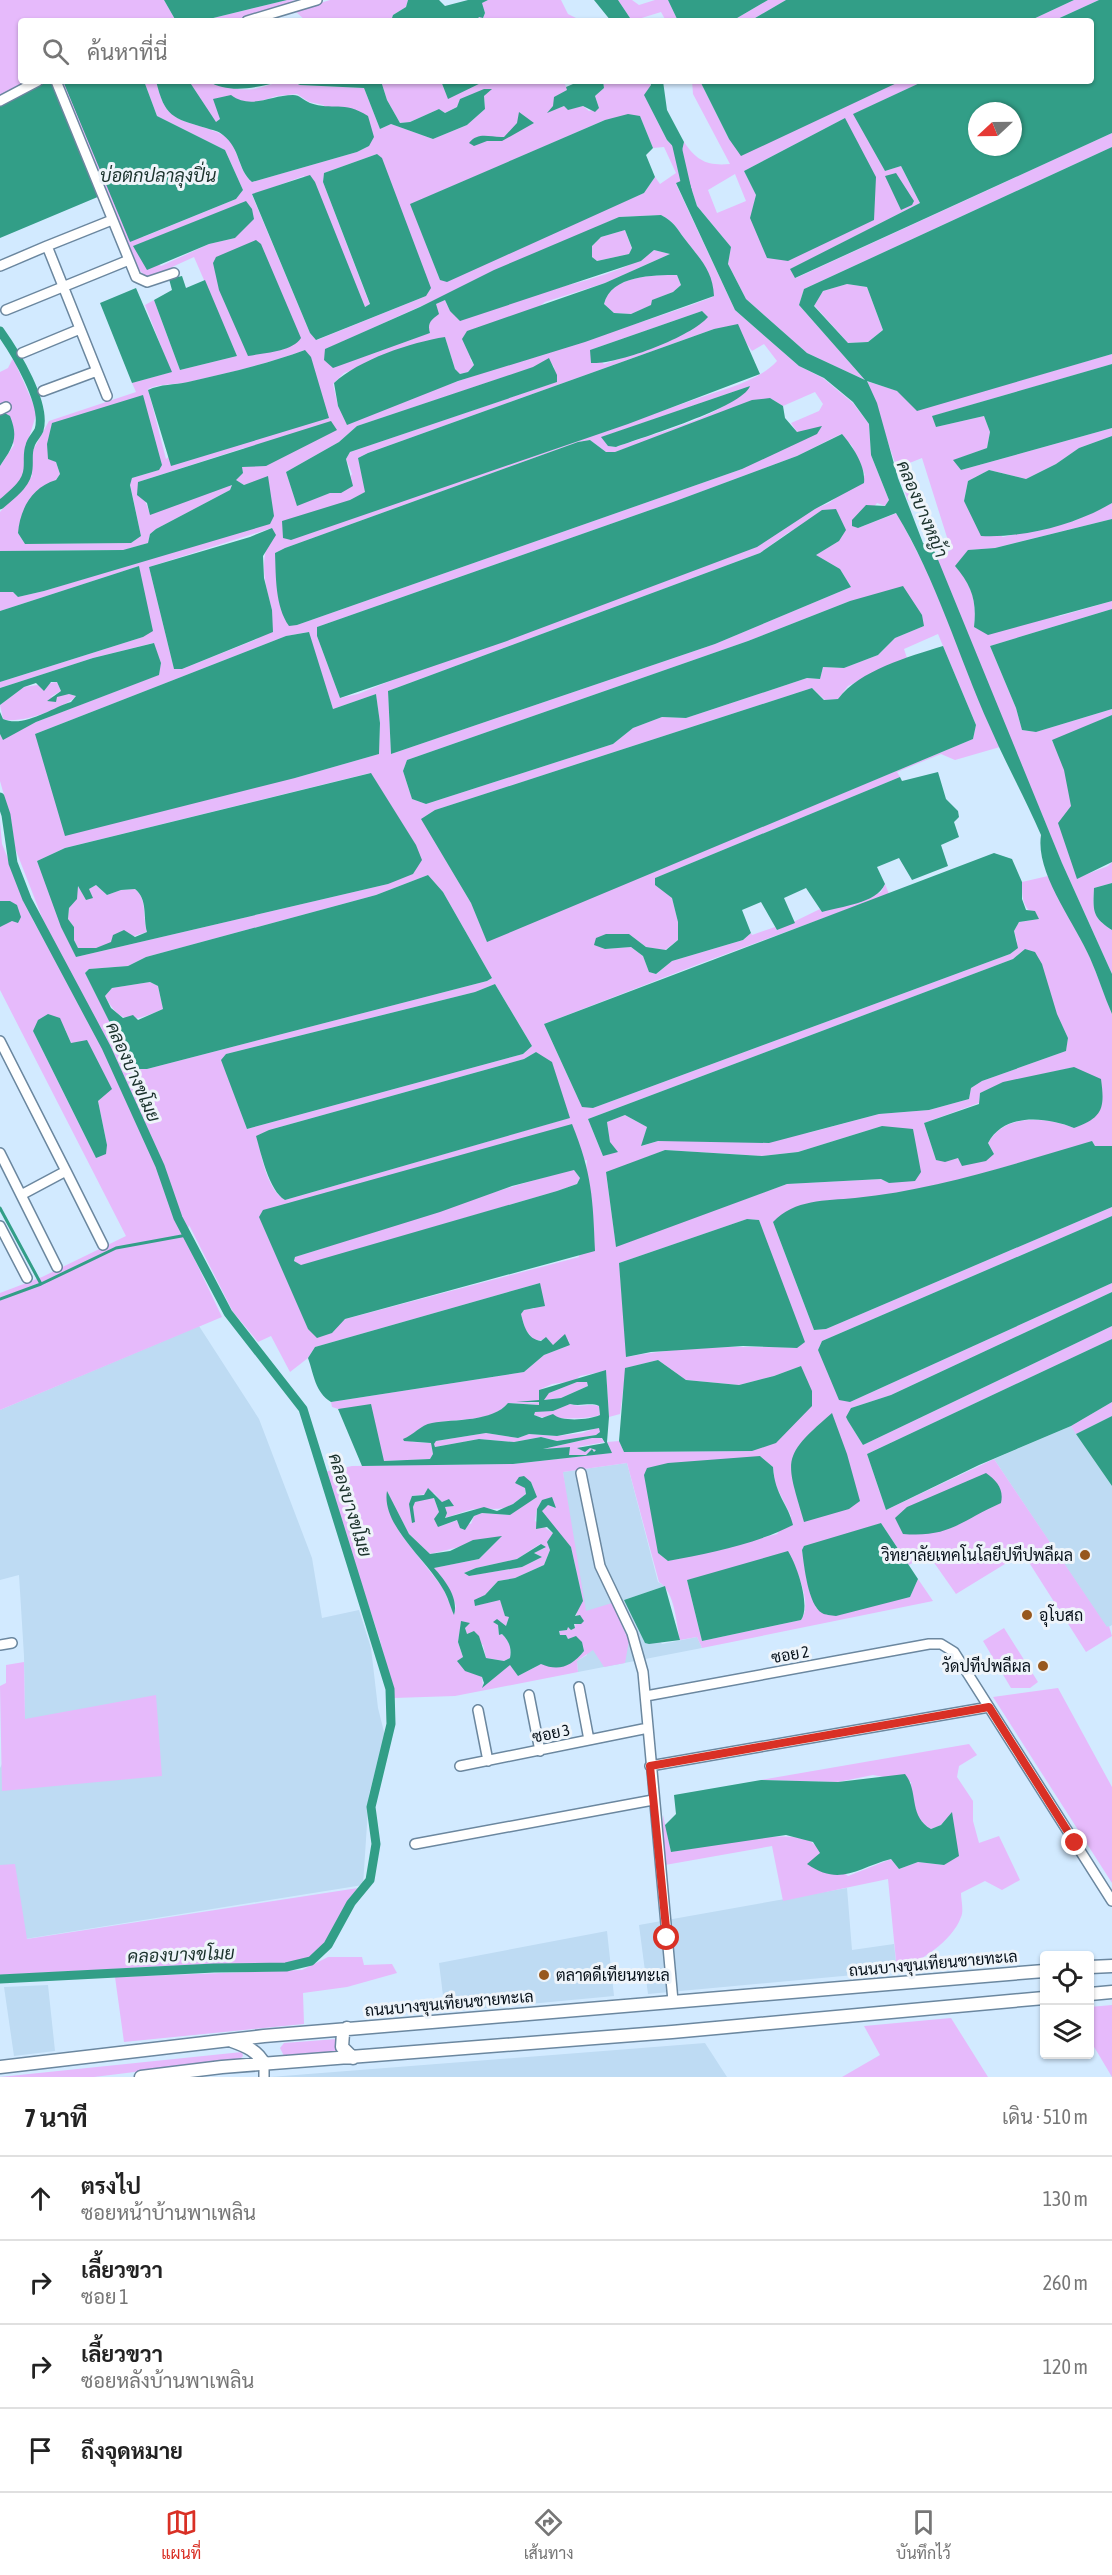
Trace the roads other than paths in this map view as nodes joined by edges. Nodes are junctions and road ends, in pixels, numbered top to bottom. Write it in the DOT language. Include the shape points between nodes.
graph roads {
  1 [pos="317,0"];
  2 [pos="257,18"];
  3 [pos="32,84"];
  4 [pos="57,84"];
  5 [pos="0,101"];
  6 [pos="112,219"];
  7 [pos="47,246"];
  8 [pos="129,260"];
  9 [pos="0,266"];
  10 [pos="174,273"];
  11 [pos="64,288"];
  12 [pos="6,310"];
  13 [pos="80,329"];
  14 [pos="22,353"];
  15 [pos="97,371"];
  16 [pos="43,391"];
  17 [pos="107,396"];
  18 [pos="0,1041"];
  19 [pos="0,1153"];
  20 [pos="66,1171"];
  21 [pos="21,1195"];
  22 [pos="0,1226"];
  23 [pos="103,1245"];
  24 [pos="57,1267"];
  25 [pos="27,1278"];
  26 [pos="582,1473"];
  27 [pos="12,1642"];
  28 [pos="0,1645"];
  29 [pos="579,1687"];
  30 [pos="529,1695"];
  31 [pos="646,1696"];
  32 [pos="989,1707"];
  33 [pos="478,1710"];
  34 [pos="648,1728"];
  35 [pos="589,1740"];
  36 [pos="540,1751"];
  37 [pos="488,1761"];
  38 [pos="460,1766"];
  39 [pos="650,1766"];
  40 [pos="653,1800"];
  41 [pos="415,1844"];
  42 [pos="1112,1901"];
  43 [pos="1112,1966"];
  44 [pos="1094,1967"];
  45 [pos="1040,1971"];
  46 [pos="1112,1992"];
  47 [pos="1094,1994"];
  48 [pos="1040,1998"];
  49 [pos="673,2001"];
  50 [pos="347,2028"];
  51 [pos="228,2040"];
  52 [pos="353,2058"];
  53 [pos="0,2067"];
  54 [pos="264,2071"];
  55 [pos="185,2074"];
  56 [pos="155,2076"];
  57 [pos="141,2077"];
  1 -- 2 [label="street"];
  3 -- 5 [label="street"];
  4 -- 6 [label="street"];
  6 -- 7 [label="street"];
  6 -- 8 [label="street"];
  7 -- 9 [label="street"];
  7 -- 11 [label="street"];
  8 -- 10 [label="street" via="142,282"];
  8 -- 11 [label="street"];
  11 -- 12 [label="street"];
  11 -- 13 [label="street"];
  13 -- 14 [label="street"];
  13 -- 15 [label="street"];
  15 -- 16 [label="street"];
  15 -- 17 [label="street"];
  18 -- 20 [label="street"];
  19 -- 21 [label="street"];
  20 -- 21 [label="street"];
  20 -- 23 [label="street"];
  21 -- 24 [label="street"];
  22 -- 25 [label="street"];
  26 -- 31 [label="street" via="600,1566 639,1649"];
  27 -- 28 [label="street"];
  29 -- 35 [label="street"];
  30 -- 36 [label="street"];
  31 -- 32 [label="street, ซอย 2" via="940,1644 954,1652"];
  31 -- 34 [label="street"];
  32 -- 39 [label="street"];
  32 -- 42 [label="street"];
  33 -- 37 [label="street"];
  34 -- 35 [label="street, ซอย 3"];
  34 -- 39 [label="street"];
  35 -- 36 [label="street, ซอย 3"];
  36 -- 37 [label="street, ซอย 3"];
  37 -- 38 [label="street, ซอย 3"];
  39 -- 40 [label="street"];
  40 -- 41 [label="street"];
  40 -- 49 [label="street"];
  43 -- 44 [label="main road"];
  45 -- 49 [label="main road, ถนนบางขุนเทียนชายทะเล"];
  46 -- 47 [label="main road"];
  48 -- 52 [label="main road"];
  49 -- 50 [label="main road, ถนนบางขุนเทียนชายทะเล"];
  50 -- 51 [label="main road, ถนนบางขุนเทียนชายทะเล"];
  50 -- 52 [label="main road" via="342,2047"];
  51 -- 53 [label="main road, ถนนบางขุนเทียนชายทะเล"];
  51 -- 54 [label="main road" via="260,2055"];
  52 -- 54 [label="main road"];
  54 -- 55 [label="main road"];
  55 -- 56 [label="main road"];
  56 -- 57 [label="main road"];
}
